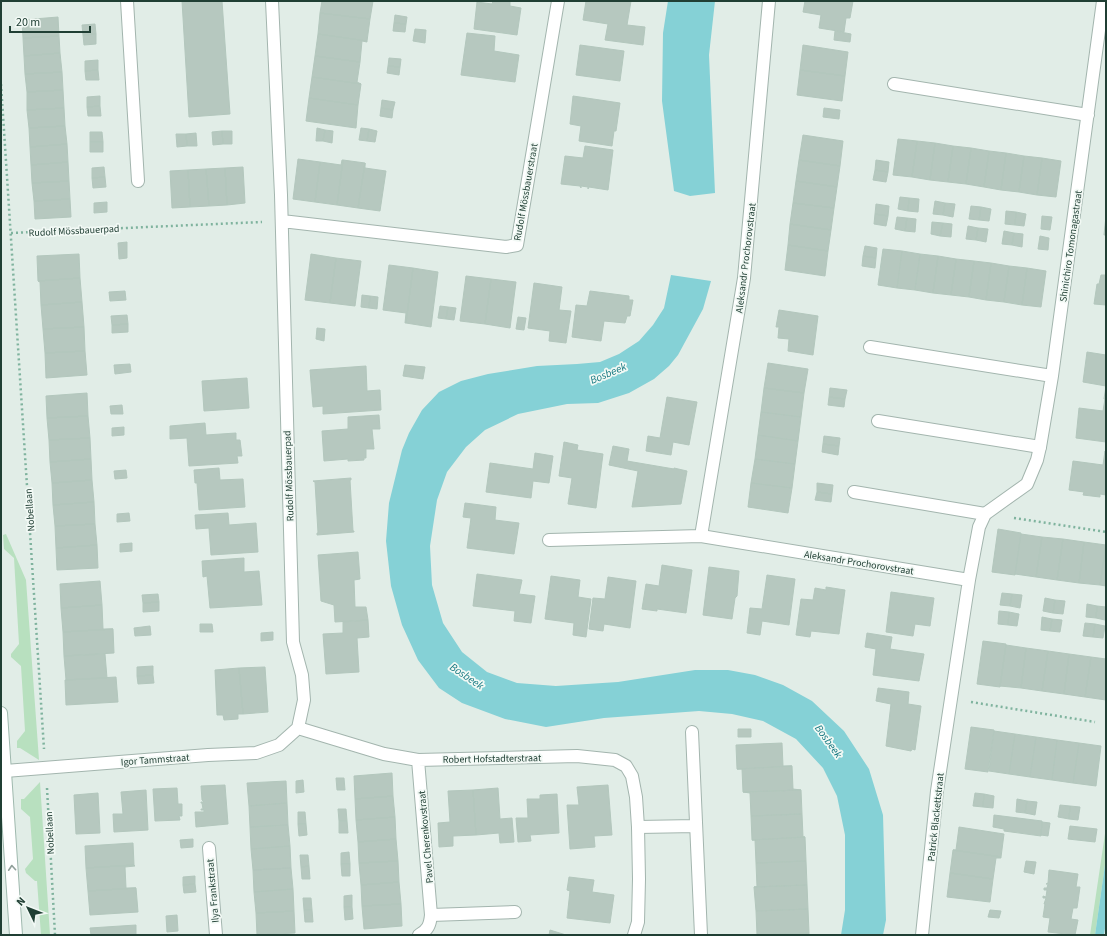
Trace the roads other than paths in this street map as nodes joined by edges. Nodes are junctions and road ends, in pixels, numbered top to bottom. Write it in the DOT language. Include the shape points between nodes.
graph roads {
  1 [pos="127,1"];
  2 [pos="272,1"];
  3 [pos="558,1"];
  4 [pos="769,1"];
  5 [pos="1103,1"];
  6 [pos="894,84"];
  7 [pos="1088,115"];
  8 [pos="138,181"];
  9 [pos="282,221"];
  10 [pos="870,347"];
  11 [pos="1052,376"];
  12 [pos="878,421"];
  13 [pos="1040,447"];
  14 [pos="854,492"];
  15 [pos="985,514"];
  16 [pos="701,536"];
  17 [pos="549,540"];
  18 [pos="969,580"];
  19 [pos="1,713"];
  20 [pos="298,728"];
  21 [pos="692,732"];
  22 [pos="418,760"];
  23 [pos="5,771"];
  24 [pos="696,826"];
  25 [pos="638,827"];
  26 [pos="209,848"];
  27 [pos="515,912"];
  28 [pos="431,915"];
  29 [pos="16,935"];
  30 [pos="216,935"];
  31 [pos="419,935"];
  32 [pos="634,935"];
  33 [pos="701,935"];
  34 [pos="922,935"];
  1 -- 8 [label="street"];
  2 -- 9 [label="street, Rudolf Mössbauerpad"];
  3 -- 9 [label="street, Rudolf Mössbauerstraat" via="517,245 506,246"];
  4 -- 16 [label="street, Aleksandr Prochorovstraat" via="744,278"];
  5 -- 7 [label="street, Shinichiro Tomonagastraat"];
  6 -- 7 [label="street"];
  7 -- 11 [label="street, Shinichiro Tomonagastraat"];
  9 -- 20 [label="street, Rudolf Mössbauerpad" via="293,642 302,675 304,700"];
  10 -- 11 [label="street"];
  11 -- 13 [label="street, Shinichiro Tomonagastraat"];
  12 -- 13 [label="street"];
  13 -- 15 [label="street, Shinichiro Tomonagastraat" via="1027,484"];
  14 -- 15 [label="street"];
  15 -- 18 [label="street" via="979,527"];
  16 -- 17 [label="street, Aleksandr Prochorovstraat"];
  16 -- 18 [label="street, Aleksandr Prochorovstraat"];
  18 -- 34 [label="street, Patrick Blackettstraat" via="937,791"];
  19 -- 23 [label="street"];
  20 -- 22 [label="street, Robert Hofstadterstraat" via="384,754"];
  20 -- 23 [label="street, Igor Tammstraat" via="279,745 256,753"];
  21 -- 24 [label="street"];
  22 -- 25 [label="street, Robert Hofstadterstraat" via="577,756 615,760 626,766 632,776"];
  22 -- 28 [label="street, Pavel Cherenkovstraat"];
  29 -- 23 [label="street, one-way"];
  24 -- 25 [label="street"];
  24 -- 33 [label="street"];
  25 -- 32 [label="street, Robert Hofstadterstraat" via="638,922"];
  26 -- 30 [label="street, Ilya Frankstraat"];
  27 -- 28 [label="street"];
  28 -- 31 [label="street, Pavel Cherenkovstraat" via="430,924"];
}
